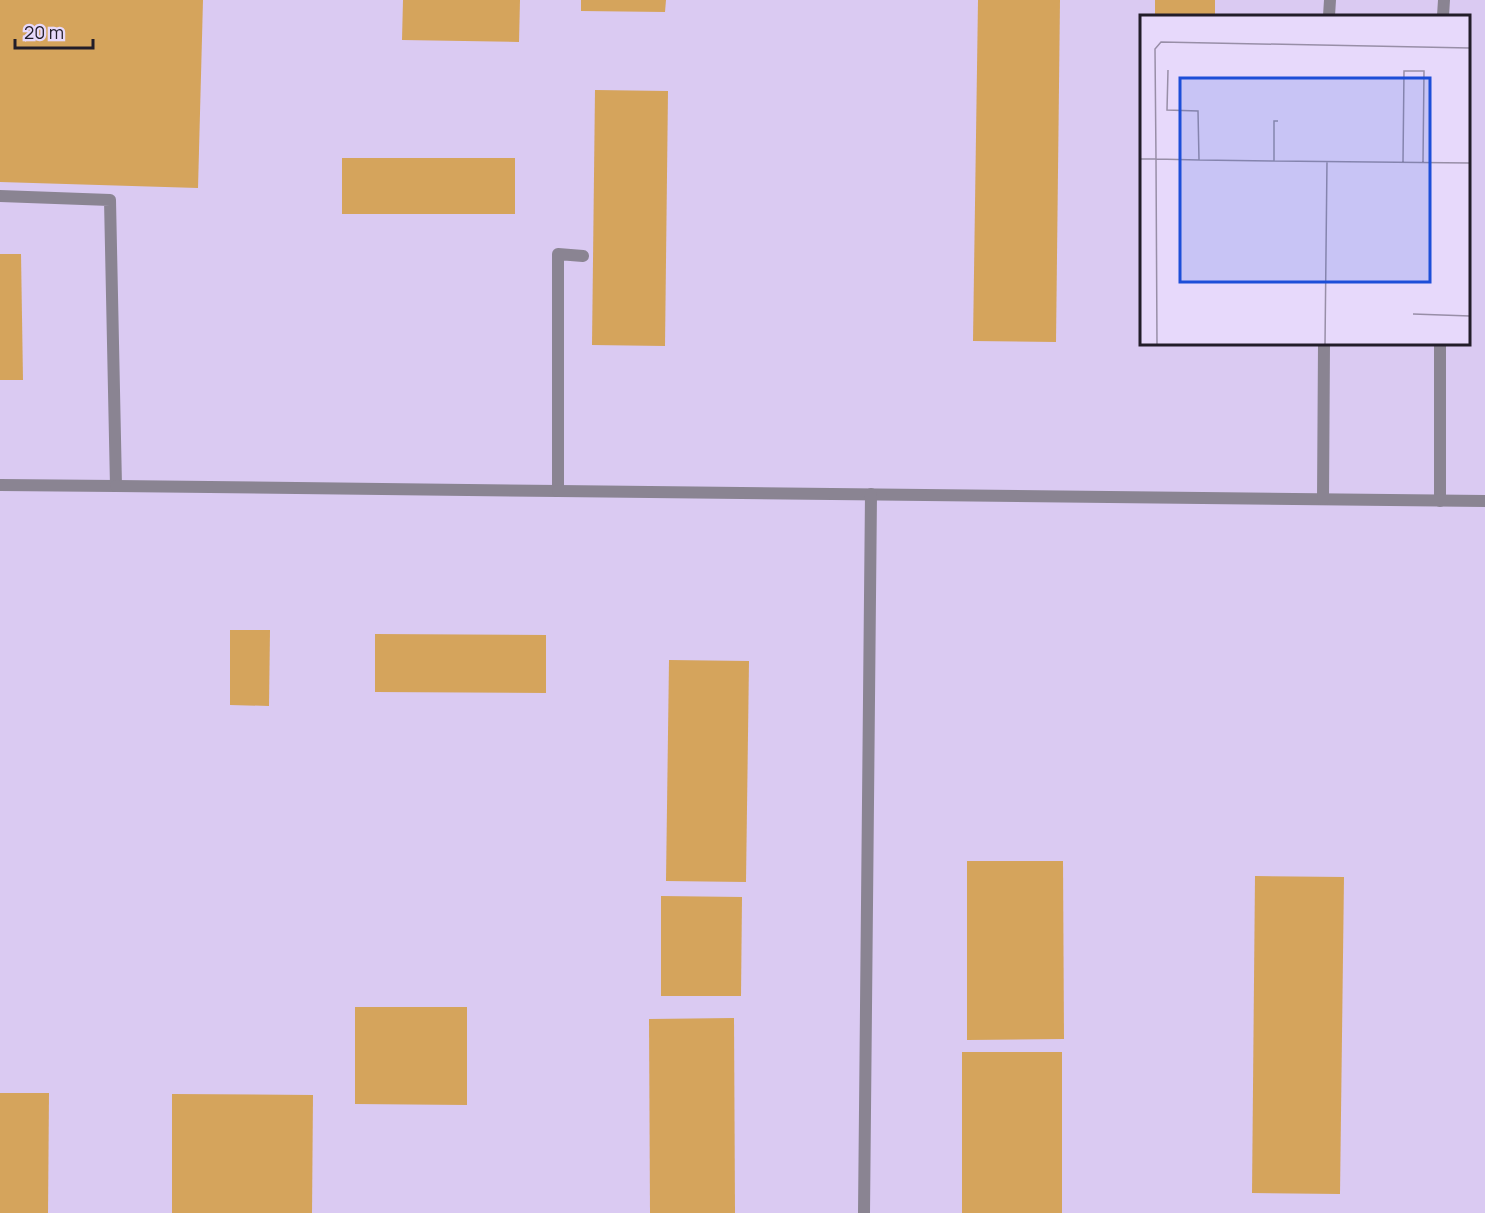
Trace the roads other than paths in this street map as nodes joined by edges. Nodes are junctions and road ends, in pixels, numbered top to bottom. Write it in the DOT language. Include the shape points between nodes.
graph roads {
  1 [pos="1330,0"];
  2 [pos="1444,0"];
  3 [pos="1329,15"];
  4 [pos="1443,15"];
  5 [pos="0,196"];
  6 [pos="583,256"];
  7 [pos="1324,345"];
  8 [pos="1440,345"];
  9 [pos="0,485"];
  10 [pos="116,486"];
  11 [pos="558,491"];
  12 [pos="871,494"];
  13 [pos="1323,499"];
  14 [pos="1440,501"];
  15 [pos="1485,501"];
  16 [pos="864,1213"];
  1 -- 3 [label="lane"];
  2 -- 4 [label="lane"];
  5 -- 10 [label="lane" via="110,200"];
  6 -- 11 [label="lane" via="558,254"];
  7 -- 13 [label="lane"];
  8 -- 14 [label="lane"];
  9 -- 10 [label="lane"];
  10 -- 11 [label="lane"];
  11 -- 12 [label="lane"];
  12 -- 13 [label="lane"];
  12 -- 16 [label="lane"];
  13 -- 14 [label="lane"];
  14 -- 15 [label="lane"];
}
